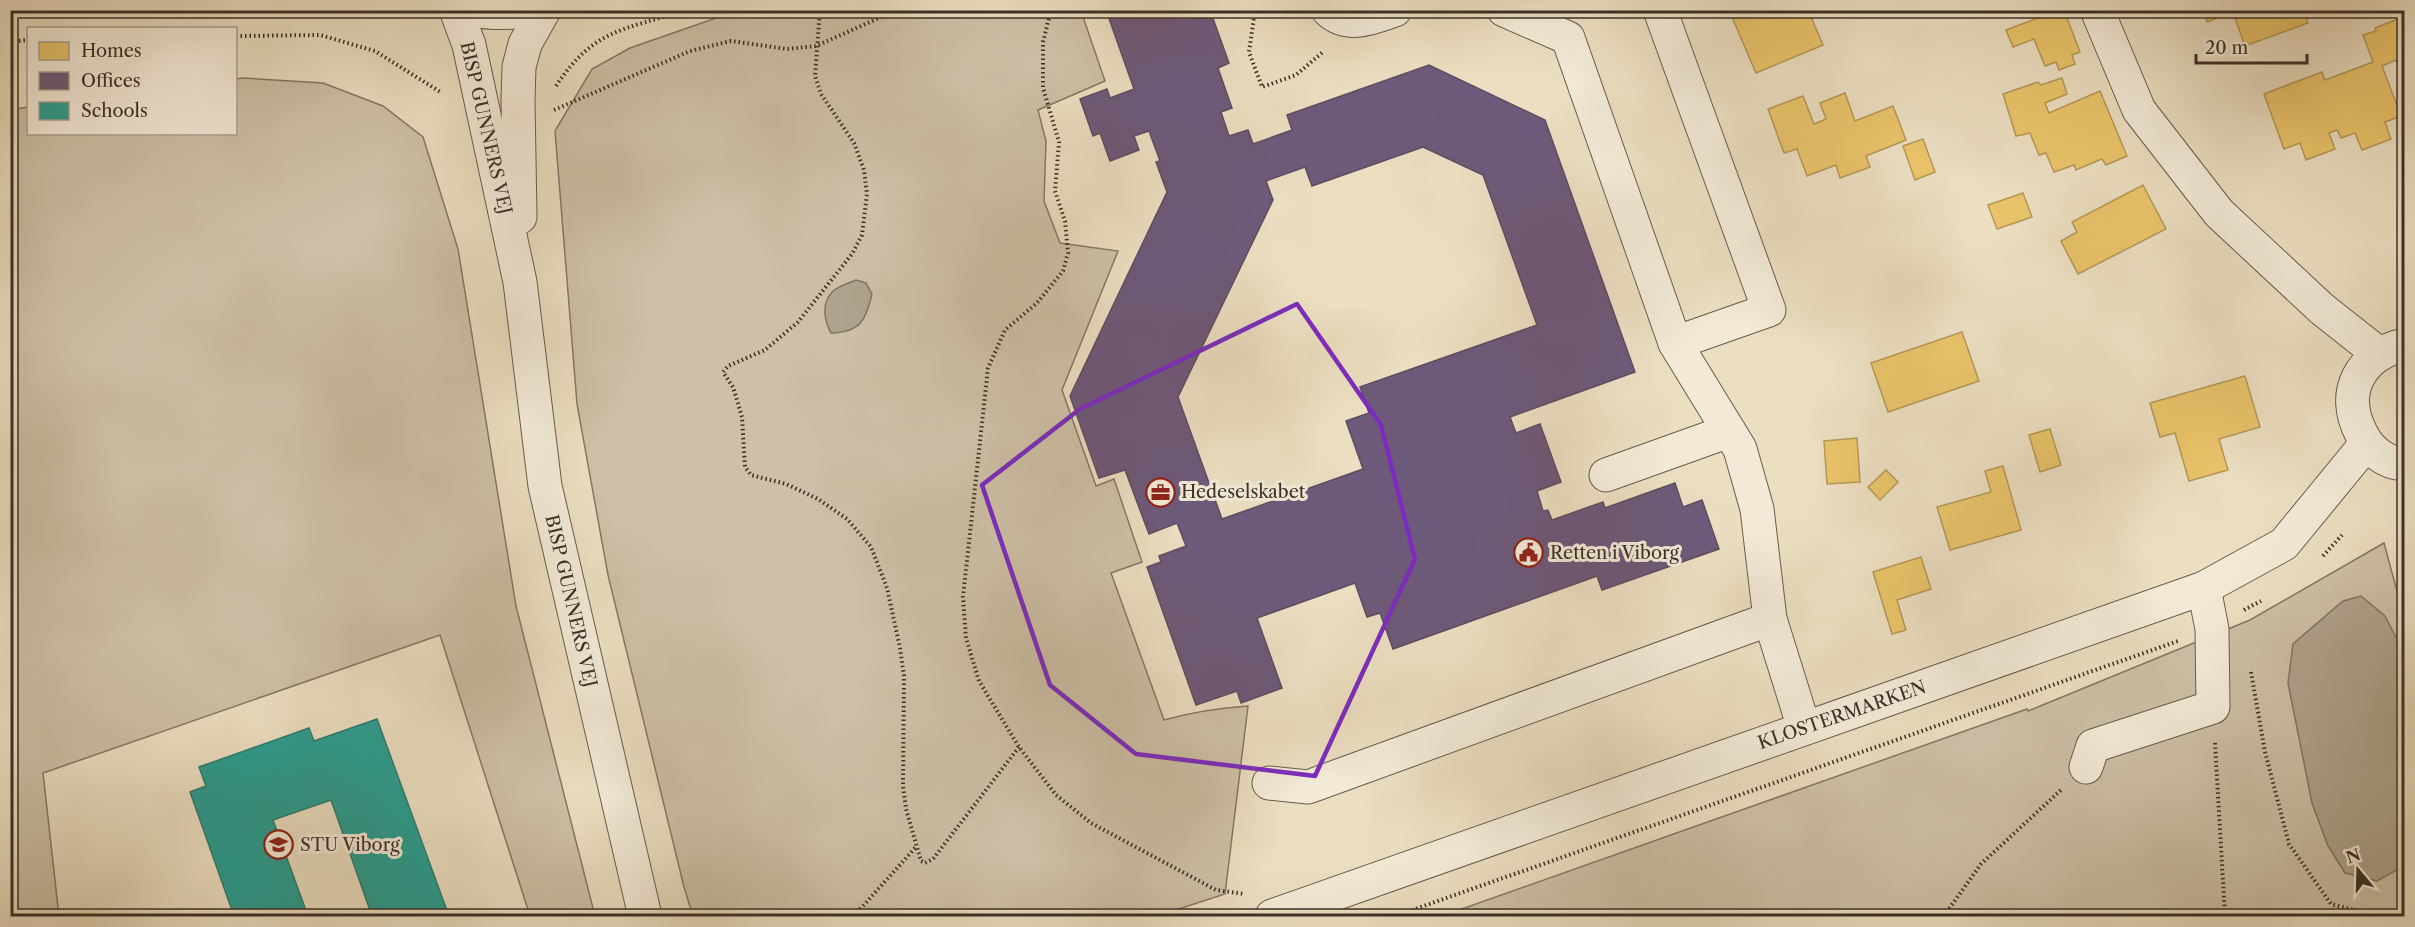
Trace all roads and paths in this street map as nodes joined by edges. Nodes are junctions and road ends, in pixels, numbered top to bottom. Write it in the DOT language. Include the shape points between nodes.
graph roads {
  1 [pos="456,10"];
  2 [pos="472,10"];
  3 [pos="536,10"];
  4 [pos="544,10"];
  5 [pos="686,10"];
  6 [pos="820,10"];
  7 [pos="897,10"];
  8 [pos="1051,10"];
  9 [pos="1256,10"];
  10 [pos="1328,10"];
  11 [pos="1395,10"];
  12 [pos="1504,10"];
  13 [pos="1660,10"];
  14 [pos="2097,10"];
  15 [pos="237,36"];
  16 [pos="27,40"];
  17 [pos="10,42"];
  18 [pos="816,46"];
  19 [pos="1329,46"];
  20 [pos="483,104"];
  21 [pos="532,107"];
  22 [pos="520,282"];
  23 [pos="1675,343"];
  24 [pos="2392,350"];
  25 [pos="1729,431"];
  26 [pos="2366,444"];
  27 [pos="2404,464"];
  28 [pos="1606,475"];
  29 [pos="2204,588"];
  30 [pos="1770,619"];
  31 [pos="2213,669"];
  32 [pos="2213,706"];
  33 [pos="1804,728"];
  34 [pos="1018,747"];
  35 [pos="2086,767"];
  36 [pos="1269,783"];
  37 [pos="916,847"];
  38 [pos="1261,906"];
  39 [pos="2404,912"];
  40 [pos="645,916"];
  41 [pos="854,916"];
  42 [pos="1944,916"];
  43 [pos="2225,916"];
  44 [pos="2379,916"];
  45 [pos="2392,916"];
  1 -- 20 [label="street, BISP GUNNERS VEJ"];
  2 -- 3 [label="street"];
  4 -- 21 [label="street, BISP GUNNERS VEJ" via="525,44 519,67"];
  5 -- 21 [label="path" via="605,36 569,66 550,101 538,98"];
  6 -- 18 [label="path"];
  7 -- 18 [label="path"];
  8 -- 34 [label="path" via="1044,42 1043,88 1059,142 1055,191 1065,221 1068,253 1063,271 1037,303 1005,330 988,368 963,597 966,638 979,681"];
  9 -- 19 [label="path" via="1249,52 1262,87 1296,75"];
  10 -- 11 [label="street" via="1342,20 1362,22"];
  12 -- 23 [label="street" via="1568,38"];
  13 -- 23 [label="street" via="1769,310"];
  14 -- 24 [label="street" via="2139,110 2219,213 2322,309"];
  15 -- 20 [label="path" via="320,35 375,51 454,101"];
  16 -- 17 [label="path"];
  18 -- 21 [label="path" via="787,49 731,41 690,51"];
  18 -- 37 [label="path" via="815,76 821,94 854,142 864,170 867,194 862,235 852,254 798,322 765,350 723,372 733,387 742,417 745,467 751,475 786,484 818,499 847,519 871,547 887,588 902,657 903,786"];
  20 -- 22 [label="street, BISP GUNNERS VEJ"];
  21 -- 22 [label="street, BISP GUNNERS VEJ" via="520,132"];
  22 -- 40 [label="street, BISP GUNNERS VEJ" via="545,486"];
  23 -- 25 [label="street"];
  24 -- 26 [label="street" via="2368,362 2358,377 2351,402 2353,417"];
  25 -- 28 [label="street"];
  25 -- 30 [label="street" via="1740,449 1757,509"];
  26 -- 27 [label="street" via="2381,456"];
  26 -- 29 [label="street, KLOSTERMARKEN" via="2284,543"];
  29 -- 31 [label="street" via="2212,629"];
  29 -- 33 [label="street, KLOSTERMARKEN"];
  30 -- 33 [label="street"];
  30 -- 36 [label="street" via="1308,787"];
  31 -- 32 [label="street"];
  31 -- 44 [label="path" via="2249,663 2265,752 2289,844 2331,904"];
  32 -- 35 [label="street" via="2093,746"];
  32 -- 43 [label="path"];
  33 -- 38 [label="street, KLOSTERMARKEN"];
  34 -- 37 [label="path" via="933,859 921,861"];
  34 -- 38 [label="path" via="1056,795 1091,823 1216,890"];
  35 -- 42 [label="path" via="1981,864"];
  37 -- 41 [label="path"];
  39 -- 45 [label="path"];
}
